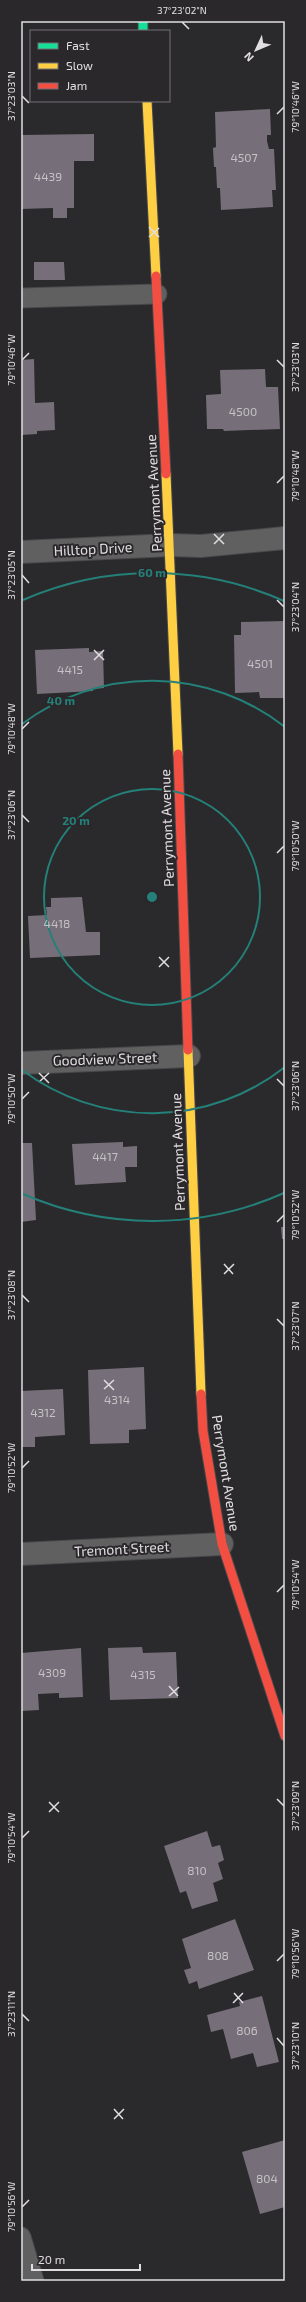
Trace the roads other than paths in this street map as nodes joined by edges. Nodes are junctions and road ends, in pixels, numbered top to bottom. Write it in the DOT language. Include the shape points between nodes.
graph roads {
  1 [pos="147,102"];
  2 [pos="157,294"];
  3 [pos="21,298"];
  4 [pos="285,538"];
  5 [pos="171,545"];
  6 [pos="21,552"];
  7 [pos="189,1056"];
  8 [pos="21,1063"];
  9 [pos="222,1544"];
  10 [pos="21,1554"];
  11 [pos="285,1736"];
  12 [pos="21,2237"];
  13 [pos="34,2281"];
  1 -- 2 [label="street, Perrymont Avenue"];
  2 -- 3 [label="lane"];
  2 -- 5 [label="street, Perrymont Avenue"];
  4 -- 5 [label="street, Hilltop Drive" via="201,546"];
  5 -- 6 [label="street, Hilltop Drive"];
  5 -- 7 [label="street, Perrymont Avenue"];
  7 -- 8 [label="street, Goodview Street"];
  7 -- 9 [label="street, Perrymont Avenue" via="203,1431"];
  9 -- 10 [label="street, Tremont Street"];
  9 -- 11 [label="street, Perrymont Avenue"];
  12 -- 13 [label="lane"];
}
